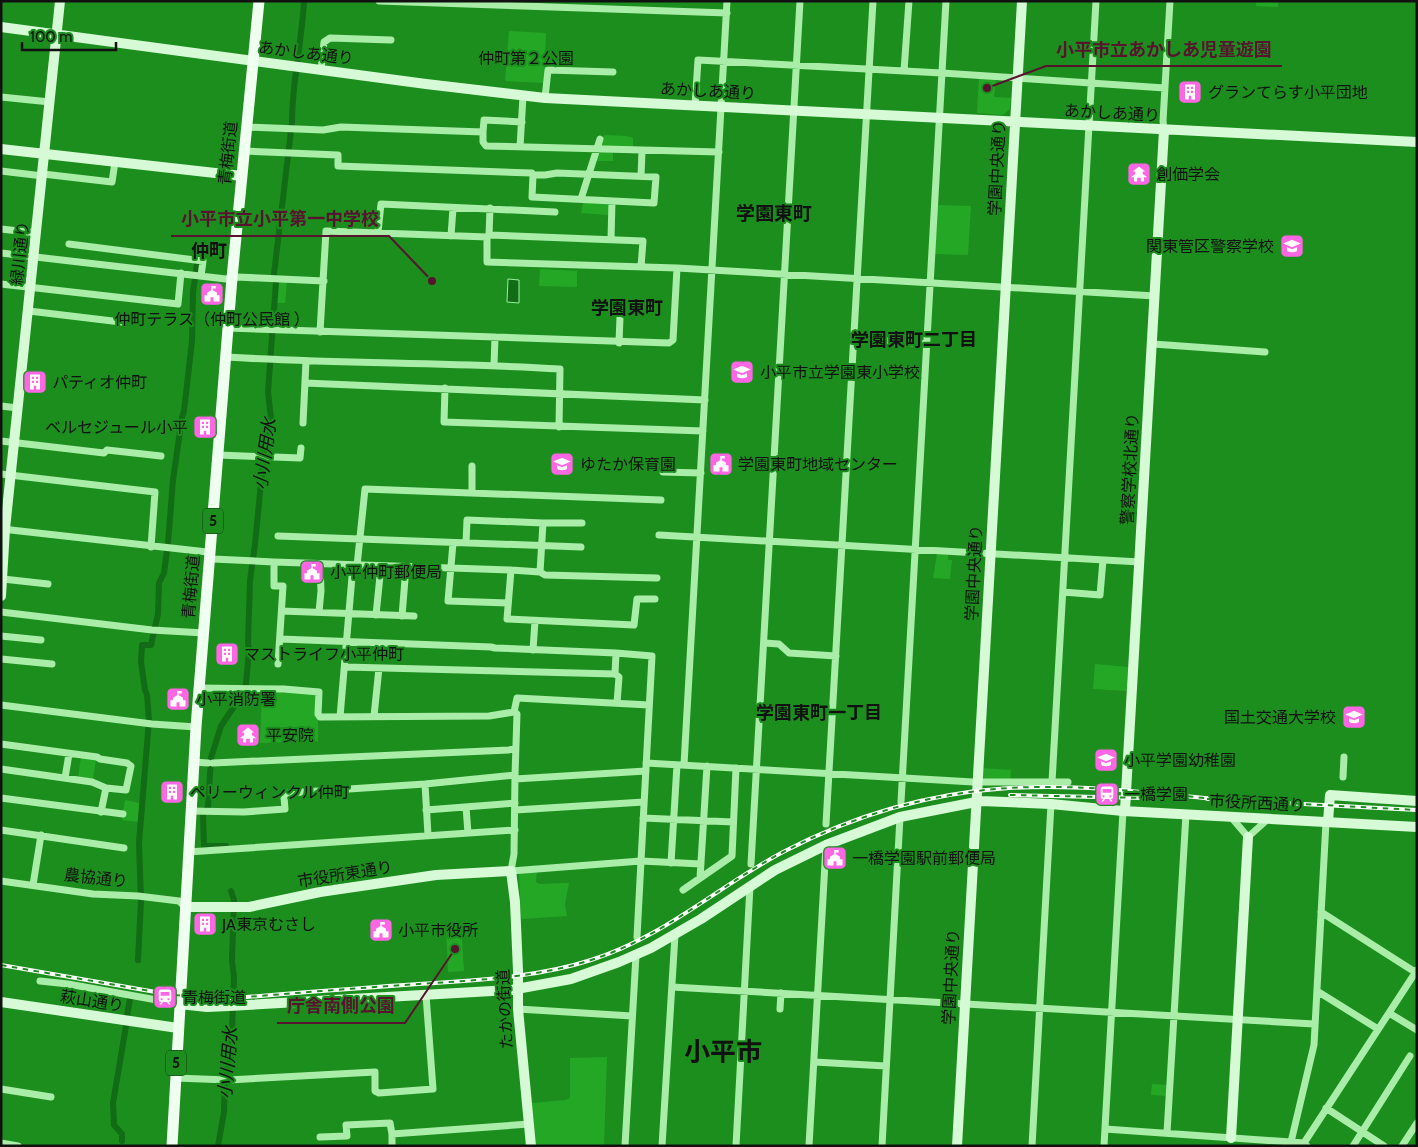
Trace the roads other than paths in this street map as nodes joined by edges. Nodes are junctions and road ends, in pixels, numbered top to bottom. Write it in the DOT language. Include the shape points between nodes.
graph roads {
  1 [pos="60,1"];
  2 [pos="259,1"];
  3 [pos="379,1"];
  4 [pos="727,1"];
  5 [pos="800,1"];
  6 [pos="873,1"];
  7 [pos="909,1"];
  8 [pos="946,1"];
  9 [pos="1022,1"];
  10 [pos="1096,1"];
  11 [pos="1170,1"];
  12 [pos="727,13"];
  13 [pos="1,28"];
  14 [pos="57,35"];
  15 [pos="391,40"];
  16 [pos="254,61"];
  17 [pos="724,62"];
  18 [pos="797,65"];
  19 [pos="870,69"];
  20 [pos="321,70"];
  21 [pos="904,71"];
  22 [pos="613,72"];
  23 [pos="942,73"];
  24 [pos="1017,79"];
  25 [pos="1091,83"];
  26 [pos="1166,88"];
  27 [pos="523,96"];
  28 [pos="1,97"];
  29 [pos="545,98"];
  30 [pos="50,102"];
  31 [pos="695,105"];
  32 [pos="722,107"];
  33 [pos="794,110"];
  34 [pos="867,114"];
  35 [pos="940,118"];
  36 [pos="522,122"];
  37 [pos="1014,123"];
  38 [pos="1088,126"];
  39 [pos="246,127"];
  40 [pos="1164,130"];
  41 [pos="483,132"];
  42 [pos="600,139"];
  43 [pos="1417,142"];
  44 [pos="520,147"];
  45 [pos="1,149"];
  46 [pos="596,150"];
  47 [pos="244,151"];
  48 [pos="642,151"];
  49 [pos="719,152"];
  50 [pos="45,153"];
  51 [pos="115,162"];
  52 [pos="1,171"];
  53 [pos="43,175"];
  54 [pos="533,175"];
  55 [pos="588,175"];
  56 [pos="242,176"];
  57 [pos="641,176"];
  58 [pos="532,197"];
  59 [pos="581,199"];
  60 [pos="612,201"];
  61 [pos="453,208"];
  62 [pos="490,208"];
  63 [pos="532,211"];
  64 [pos="555,212"];
  65 [pos="1,229"];
  66 [pos="378,232"];
  67 [pos="37,233"];
  68 [pos="451,236"];
  69 [pos="488,236"];
  70 [pos="611,240"];
  71 [pos="69,244"];
  72 [pos="1,253"];
  73 [pos="34,257"];
  74 [pos="641,267"];
  75 [pos="678,268"];
  76 [pos="712,270"];
  77 [pos="181,273"];
  78 [pos="198,275"];
  79 [pos="785,275"];
  80 [pos="232,278"];
  81 [pos="858,279"];
  82 [pos="324,281"];
  83 [pos="930,283"];
  84 [pos="1,284"];
  85 [pos="32,287"];
  86 [pos="1005,287"];
  87 [pos="1080,292"];
  88 [pos="1155,296"];
  89 [pos="29,311"];
  90 [pos="620,317"];
  91 [pos="121,322"];
  92 [pos="228,328"];
  93 [pos="320,332"];
  94 [pos="495,337"];
  95 [pos="854,338"];
  96 [pos="618,342"];
  97 [pos="927,344"];
  98 [pos="1153,344"];
  99 [pos="1265,352"];
  100 [pos="226,357"];
  101 [pos="306,361"];
  102 [pos="494,365"];
  103 [pos="305,382"];
  104 [pos="445,388"];
  105 [pos="560,393"];
  106 [pos="705,400"];
  107 [pos="1,406"];
  108 [pos="18,408"];
  109 [pos="304,423"];
  110 [pos="559,426"];
  111 [pos="703,431"];
  112 [pos="1,441"];
  113 [pos="15,442"];
  114 [pos="301,448"];
  115 [pos="218,455"];
  116 [pos="161,456"];
  117 [pos="472,466"];
  118 [pos="662,472"];
  119 [pos="701,473"];
  120 [pos="6,475"];
  121 [pos="472,492"];
  122 [pos="661,500"];
  123 [pos="543,523"];
  124 [pos="582,523"];
  125 [pos="3,529"];
  126 [pos="659,535"];
  127 [pos="278,536"];
  128 [pos="696,537"];
  129 [pos="360,540"];
  130 [pos="453,542"];
  131 [pos="770,542"];
  132 [pos="466,543"];
  133 [pos="843,545"];
  134 [pos="542,546"];
  135 [pos="150,547"];
  136 [pos="581,547"];
  137 [pos="915,549"];
  138 [pos="990,554"];
  139 [pos="210,555"];
  140 [pos="1064,558"];
  141 [pos="1103,560"];
  142 [pos="274,562"];
  143 [pos="1140,562"];
  144 [pos="320,564"];
  145 [pos="355,566"];
  146 [pos="381,566"];
  147 [pos="406,567"];
  148 [pos="450,568"];
  149 [pos="511,570"];
  150 [pos="540,572"];
  151 [pos="656,578"];
  152 [pos="3,579"];
  153 [pos="48,584"];
  154 [pos="1063,592"];
  155 [pos="1,596"];
  156 [pos="655,599"];
  157 [pos="508,603"];
  158 [pos="282,611"];
  159 [pos="1,612"];
  160 [pos="320,612"];
  161 [pos="349,614"];
  162 [pos="376,615"];
  163 [pos="402,616"];
  164 [pos="414,616"];
  165 [pos="535,621"];
  166 [pos="204,633"];
  167 [pos="1,636"];
  168 [pos="280,639"];
  169 [pos="41,640"];
  170 [pos="347,640"];
  171 [pos="764,643"];
  172 [pos="533,650"];
  173 [pos="616,653"];
  174 [pos="836,656"];
  175 [pos="1,659"];
  176 [pos="52,664"];
  177 [pos="278,664"];
  178 [pos="344,667"];
  179 [pos="379,668"];
  180 [pos="614,674"];
  181 [pos="200,688"];
  182 [pos="617,703"];
  183 [pos="1,705"];
  184 [pos="650,705"];
  185 [pos="514,712"];
  186 [pos="340,716"];
  187 [pos="374,716"];
  188 [pos="196,727"];
  189 [pos="1,744"];
  190 [pos="515,748"];
  191 [pos="69,754"];
  192 [pos="1344,757"];
  193 [pos="193,762"];
  194 [pos="680,765"];
  195 [pos="707,766"];
  196 [pos="646,767"];
  197 [pos="736,768"];
  198 [pos="1,769"];
  199 [pos="757,769"];
  200 [pos="830,773"];
  201 [pos="515,777"];
  202 [pos="1343,777"];
  203 [pos="65,778"];
  204 [pos="902,778"];
  205 [pos="977,781"];
  206 [pos="1052,782"];
  207 [pos="1068,782"];
  208 [pos="425,784"];
  209 [pos="106,788"];
  210 [pos="1,798"];
  211 [pos="1417,800"];
  212 [pos="644,802"];
  213 [pos="901,802"];
  214 [pos="976,802"];
  215 [pos="1051,804"];
  216 [pos="515,806"];
  217 [pos="466,807"];
  218 [pos="426,810"];
  219 [pos="1124,810"];
  220 [pos="190,811"];
  221 [pos="101,812"];
  222 [pos="123,814"];
  223 [pos="1186,814"];
  224 [pos="900,817"];
  225 [pos="1231,817"];
  226 [pos="643,818"];
  227 [pos="1268,819"];
  228 [pos="674,820"];
  229 [pos="703,821"];
  230 [pos="733,822"];
  231 [pos="1327,822"];
  232 [pos="826,824"];
  233 [pos="1417,827"];
  234 [pos="1,830"];
  235 [pos="515,830"];
  236 [pos="468,833"];
  237 [pos="41,835"];
  238 [pos="428,835"];
  239 [pos="1248,837"];
  240 [pos="826,845"];
  241 [pos="124,848"];
  242 [pos="188,852"];
  243 [pos="641,862"];
  244 [pos="671,863"];
  245 [pos="701,864"];
  246 [pos="751,864"];
  247 [pos="511,871"];
  248 [pos="700,878"];
  249 [pos="1,880"];
  250 [pos="33,885"];
  251 [pos="750,886"];
  252 [pos="683,890"];
  253 [pos="185,907"];
  254 [pos="1321,912"];
  255 [pos="675,935"];
  256 [pos="637,937"];
  257 [pos="636,955"];
  258 [pos="1416,971"];
  259 [pos="40,982"];
  260 [pos="672,986"];
  261 [pos="518,988"];
  262 [pos="744,991"];
  263 [pos="1317,992"];
  264 [pos="781,993"];
  265 [pos="426,995"];
  266 [pos="817,996"];
  267 [pos="890,1000"];
  268 [pos="1,1002"];
  269 [pos="179,1004"];
  270 [pos="964,1004"];
  271 [pos="518,1009"];
  272 [pos="780,1009"];
  273 [pos="1039,1009"];
  274 [pos="1112,1013"];
  275 [pos="1389,1013"];
  276 [pos="632,1016"];
  277 [pos="1174,1016"];
  278 [pos="1238,1020"];
  279 [pos="1314,1024"];
  280 [pos="178,1028"];
  281 [pos="1378,1029"];
  282 [pos="1417,1030"];
  283 [pos="1410,1056"];
  284 [pos="814,1062"];
  285 [pos="886,1066"];
  286 [pos="175,1078"];
  287 [pos="1,1089"];
  288 [pos="51,1097"];
  289 [pos="1326,1108"];
  290 [pos="1417,1123"];
  291 [pos="529,1124"];
  292 [pos="1105,1129"];
  293 [pos="1362,1132"];
  294 [pos="1167,1133"];
  295 [pos="392,1134"];
  296 [pos="320,1137"];
  297 [pos="1231,1138"];
  298 [pos="1291,1142"];
  299 [pos="1,1143"];
  300 [pos="1305,1145"];
  301 [pos="18,1146"];
  302 [pos="172,1146"];
  303 [pos="392,1146"];
  304 [pos="531,1146"];
  305 [pos="625,1146"];
  306 [pos="662,1146"];
  307 [pos="736,1146"];
  308 [pos="809,1146"];
  309 [pos="882,1146"];
  310 [pos="957,1146"];
  311 [pos="1032,1146"];
  312 [pos="1104,1146"];
  313 [pos="1353,1146"];
  314 [pos="1384,1146"];
  315 [pos="1402,1146"];
  1 -- 14 [label="street, 緑川通り"];
  2 -- 16 [label="main road, 青梅街道 / 5"];
  3 -- 12 [label="street"];
  4 -- 12 [label="street"];
  5 -- 18 [label="street"];
  6 -- 19 [label="street"];
  7 -- 21 [label="street"];
  8 -- 23 [label="street"];
  9 -- 24 [label="street, 学園中央通り"];
  10 -- 25 [label="street"];
  11 -- 26 [label="street"];
  12 -- 17 [label="street"];
  13 -- 14 [label="street, あかしあ通り"];
  14 -- 16 [label="street, あかしあ通り"];
  14 -- 30 [label="street, 緑川通り"];
  15 -- 20 [label="street" via="330,38 324,42"];
  16 -- 20 [label="street, あかしあ通り"];
  16 -- 39 [label="main road, 青梅街道 / 5"];
  17 -- 18 [label="street"];
  17 -- 31 [label="street" via="698,60"];
  17 -- 32 [label="street"];
  18 -- 19 [label="street"];
  18 -- 33 [label="street"];
  19 -- 21 [label="street"];
  19 -- 34 [label="street"];
  20 -- 27 [label="street, あかしあ通り"];
  21 -- 23 [label="street"];
  22 -- 29 [label="street" via="548,70"];
  23 -- 24 [label="street"];
  23 -- 35 [label="street"];
  24 -- 25 [label="street"];
  24 -- 37 [label="street, 学園中央通り"];
  25 -- 26 [label="street"];
  25 -- 38 [label="street"];
  26 -- 40 [label="street"];
  27 -- 29 [label="street, あかしあ通り"];
  27 -- 36 [label="street"];
  28 -- 30 [label="street"];
  29 -- 31 [label="street, あかしあ通り"];
  30 -- 50 [label="street, 緑川通り"];
  31 -- 32 [label="street, あかしあ通り"];
  32 -- 33 [label="street, あかしあ通り"];
  32 -- 49 [label="street"];
  33 -- 34 [label="street, あかしあ通り"];
  33 -- 79 [label="street"];
  34 -- 35 [label="street, あかしあ通り"];
  34 -- 81 [label="street"];
  35 -- 37 [label="street, あかしあ通り"];
  35 -- 83 [label="street"];
  36 -- 41 [label="street" via="484,120"];
  36 -- 44 [label="street"];
  37 -- 38 [label="street, あかしあ通り"];
  37 -- 86 [label="street, 学園中央通り"];
  38 -- 40 [label="street, あかしあ通り"];
  38 -- 87 [label="street"];
  39 -- 41 [label="street"];
  39 -- 47 [label="main road, 青梅街道 / 5"];
  40 -- 43 [label="street, あかしあ通り"];
  40 -- 88 [label="street, 警察学校北通り"];
  41 -- 44 [label="street" via="486,146"];
  42 -- 46 [label="street"];
  44 -- 46 [label="street"];
  45 -- 50 [label="street"];
  46 -- 48 [label="street"];
  46 -- 55 [label="street"];
  47 -- 54 [label="street" via="338,155 338,166 532,172"];
  47 -- 56 [label="main road, 青梅街道 / 5"];
  48 -- 49 [label="street"];
  48 -- 57 [label="street"];
  49 -- 76 [label="street"];
  50 -- 51 [label="street"];
  50 -- 53 [label="street, 緑川通り"];
  51 -- 53 [label="street" via="112,182"];
  51 -- 56 [label="street"];
  52 -- 53 [label="street"];
  53 -- 67 [label="street, 緑川通り"];
  54 -- 55 [label="street"];
  54 -- 58 [label="street"];
  55 -- 57 [label="street"];
  55 -- 59 [label="street"];
  56 -- 80 [label="main road, 青梅街道 / 5"];
  57 -- 60 [label="street" via="656,177 654,203"];
  58 -- 59 [label="street"];
  58 -- 63 [label="street"];
  59 -- 60 [label="street"];
  60 -- 70 [label="street"];
  61 -- 62 [label="street"];
  61 -- 66 [label="street" via="381,204"];
  61 -- 68 [label="street"];
  62 -- 63 [label="street"];
  62 -- 69 [label="street"];
  63 -- 64 [label="street"];
  65 -- 67 [label="street"];
  66 -- 68 [label="street"];
  66 -- 82 [label="street" via="326,231"];
  67 -- 73 [label="street, 緑川通り"];
  68 -- 69 [label="street"];
  69 -- 70 [label="street"];
  69 -- 74 [label="street" via="487,262"];
  70 -- 74 [label="street" via="643,241"];
  71 -- 78 [label="street" via="203,261"];
  72 -- 73 [label="street"];
  73 -- 77 [label="street"];
  73 -- 85 [label="street, 緑川通り"];
  74 -- 75 [label="street"];
  75 -- 76 [label="street"];
  75 -- 96 [label="street" via="673,340 669,343"];
  76 -- 79 [label="street"];
  76 -- 106 [label="street"];
  77 -- 78 [label="street"];
  77 -- 85 [label="street" via="178,304"];
  78 -- 80 [label="street"];
  79 -- 81 [label="street"];
  79 -- 131 [label="street"];
  80 -- 82 [label="street"];
  80 -- 92 [label="main road, 青梅街道 / 5"];
  81 -- 83 [label="street"];
  81 -- 95 [label="street"];
  82 -- 93 [label="street"];
  83 -- 86 [label="street"];
  83 -- 97 [label="street"];
  84 -- 85 [label="street"];
  85 -- 89 [label="street, 緑川通り"];
  86 -- 87 [label="street"];
  86 -- 138 [label="street, 学園中央通り"];
  87 -- 88 [label="street"];
  87 -- 140 [label="street"];
  88 -- 98 [label="street, 警察学校北通り"];
  89 -- 91 [label="street"];
  89 -- 108 [label="street, 緑川通り"];
  90 -- 96 [label="street"];
  92 -- 93 [label="street"];
  92 -- 100 [label="main road, 青梅街道 / 5"];
  93 -- 94 [label="street"];
  94 -- 96 [label="street"];
  94 -- 102 [label="street"];
  95 -- 97 [label="street"];
  95 -- 133 [label="street"];
  97 -- 137 [label="street"];
  98 -- 99 [label="street"];
  98 -- 143 [label="street, 警察学校北通り"];
  100 -- 101 [label="street"];
  100 -- 115 [label="main road, 青梅街道 / 5"];
  101 -- 102 [label="street"];
  101 -- 103 [label="street"];
  102 -- 105 [label="street" via="560,369"];
  103 -- 104 [label="street"];
  103 -- 109 [label="street"];
  104 -- 105 [label="street"];
  104 -- 110 [label="street" via="444,422"];
  105 -- 106 [label="street"];
  105 -- 110 [label="street"];
  106 -- 111 [label="street"];
  107 -- 108 [label="street"];
  108 -- 113 [label="street, 緑川通り"];
  110 -- 111 [label="street"];
  111 -- 119 [label="street"];
  112 -- 113 [label="street"];
  113 -- 116 [label="street"];
  113 -- 120 [label="street, 緑川通り"];
  114 -- 115 [label="street" via="300,458"];
  115 -- 139 [label="main road, 青梅街道 / 5"];
  117 -- 121 [label="street"];
  118 -- 119 [label="street"];
  119 -- 128 [label="street"];
  120 -- 125 [label="street, 緑川通り"];
  120 -- 135 [label="street" via="155,492"];
  121 -- 122 [label="street"];
  121 -- 129 [label="street" via="365,489"];
  123 -- 124 [label="street"];
  123 -- 132 [label="street" via="467,520"];
  123 -- 134 [label="street"];
  125 -- 135 [label="street"];
  125 -- 152 [label="street, 緑川通り"];
  126 -- 128 [label="street"];
  127 -- 129 [label="street"];
  128 -- 131 [label="street"];
  128 -- 194 [label="street"];
  129 -- 130 [label="street"];
  129 -- 145 [label="street"];
  130 -- 132 [label="street"];
  130 -- 148 [label="street"];
  131 -- 133 [label="street"];
  131 -- 171 [label="street"];
  132 -- 134 [label="street"];
  133 -- 137 [label="street"];
  133 -- 174 [label="street"];
  134 -- 136 [label="street"];
  134 -- 150 [label="street"];
  135 -- 139 [label="street" via="207,552"];
  137 -- 138 [label="street"];
  137 -- 204 [label="street"];
  138 -- 140 [label="street"];
  138 -- 205 [label="street, 学園中央通り"];
  139 -- 142 [label="street" via="213,559"];
  139 -- 166 [label="main road, 青梅街道 / 5"];
  140 -- 141 [label="street"];
  140 -- 154 [label="street"];
  141 -- 143 [label="street"];
  141 -- 154 [label="street" via="1100,595"];
  142 -- 144 [label="street"];
  142 -- 158 [label="street" via="274,586 283,586"];
  143 -- 219 [label="street, 警察学校北通り"];
  144 -- 145 [label="street"];
  144 -- 160 [label="street"];
  145 -- 146 [label="street"];
  145 -- 161 [label="street"];
  146 -- 147 [label="street"];
  146 -- 162 [label="street"];
  147 -- 148 [label="street"];
  147 -- 163 [label="street"];
  148 -- 149 [label="street"];
  148 -- 157 [label="street" via="448,601"];
  149 -- 150 [label="street"];
  149 -- 157 [label="street"];
  150 -- 151 [label="street"];
  152 -- 153 [label="street"];
  152 -- 155 [label="street, 緑川通り"];
  154 -- 206 [label="street"];
  156 -- 165 [label="street" via="637,599 634,624"];
  157 -- 165 [label="street" via="507,620"];
  158 -- 160 [label="street"];
  158 -- 168 [label="street"];
  159 -- 166 [label="street"];
  160 -- 161 [label="street"];
  161 -- 162 [label="street"];
  161 -- 170 [label="street"];
  162 -- 163 [label="street"];
  163 -- 164 [label="street"];
  165 -- 172 [label="street"];
  166 -- 181 [label="main road, 青梅街道 / 5"];
  167 -- 169 [label="street"];
  168 -- 170 [label="street"];
  168 -- 177 [label="street"];
  170 -- 172 [label="street"];
  170 -- 178 [label="street"];
  171 -- 174 [label="street" via="779,644 790,653"];
  171 -- 199 [label="street"];
  172 -- 173 [label="street"];
  173 -- 180 [label="street"];
  173 -- 184 [label="street" via="652,656"];
  174 -- 200 [label="street"];
  175 -- 176 [label="street"];
  178 -- 179 [label="street"];
  178 -- 186 [label="street"];
  179 -- 180 [label="street"];
  179 -- 187 [label="street"];
  180 -- 182 [label="street" via="618,677"];
  181 -- 186 [label="street" via="319,692 320,717"];
  181 -- 188 [label="main road, 青梅街道 / 5"];
  182 -- 184 [label="street"];
  182 -- 185 [label="street" via="517,698"];
  183 -- 188 [label="street"];
  184 -- 196 [label="street"];
  185 -- 187 [label="street" via="489,716"];
  185 -- 190 [label="street" via="517,714"];
  186 -- 187 [label="street"];
  188 -- 193 [label="main road, 青梅街道 / 5"];
  189 -- 191 [label="street"];
  190 -- 193 [label="street"];
  190 -- 201 [label="street"];
  191 -- 203 [label="street"];
  191 -- 209 [label="street" via="96,756 131,766 126,790"];
  192 -- 202 [label="street"];
  193 -- 220 [label="main road, 青梅街道 / 5"];
  194 -- 195 [label="street"];
  194 -- 196 [label="street"];
  194 -- 228 [label="street"];
  195 -- 197 [label="street"];
  195 -- 229 [label="street"];
  196 -- 201 [label="street"];
  196 -- 212 [label="street"];
  197 -- 199 [label="street"];
  197 -- 230 [label="street"];
  198 -- 203 [label="street"];
  199 -- 200 [label="street"];
  199 -- 246 [label="street"];
  200 -- 204 [label="street"];
  200 -- 232 [label="street"];
  201 -- 208 [label="street"];
  201 -- 216 [label="street"];
  203 -- 209 [label="street" via="92,782"];
  204 -- 205 [label="street"];
  204 -- 213 [label="street"];
  205 -- 206 [label="street"];
  205 -- 214 [label="street, 学園中央通り"];
  206 -- 207 [label="street"];
  208 -- 218 [label="street"];
  208 -- 220 [label="street" via="288,793 284,797 285,809"];
  209 -- 221 [label="street"];
  210 -- 221 [label="street"];
  211 -- 231 [label="street" via="1330,795"];
  212 -- 216 [label="street"];
  212 -- 226 [label="street"];
  214 -- 215 [label="street, 市役所西通り"];
  214 -- 224 [label="street, 市役所西通り"];
  214 -- 270 [label="street, 学園中央通り"];
  215 -- 219 [label="street, 市役所西通り"];
  215 -- 273 [label="street"];
  216 -- 217 [label="street"];
  216 -- 235 [label="street"];
  217 -- 218 [label="street"];
  217 -- 236 [label="street"];
  218 -- 238 [label="street"];
  219 -- 223 [label="street, 市役所西通り"];
  219 -- 274 [label="street"];
  220 -- 242 [label="main road, 青梅街道 / 5"];
  221 -- 222 [label="street"];
  223 -- 225 [label="street, 市役所西通り"];
  223 -- 277 [label="street"];
  224 -- 240 [label="street, 市役所西通り"];
  224 -- 267 [label="street"];
  225 -- 227 [label="street, 市役所西通り"];
  225 -- 239 [label="street"];
  226 -- 228 [label="street"];
  226 -- 243 [label="street"];
  227 -- 231 [label="street, 市役所西通り"];
  227 -- 239 [label="street"];
  228 -- 229 [label="street"];
  228 -- 244 [label="street"];
  229 -- 230 [label="street"];
  229 -- 245 [label="street"];
  230 -- 248 [label="street" via="732,856"];
  231 -- 233 [label="street, 市役所西通り"];
  231 -- 254 [label="street"];
  234 -- 237 [label="street"];
  235 -- 236 [label="street"];
  235 -- 247 [label="street"];
  236 -- 238 [label="street"];
  237 -- 241 [label="street"];
  237 -- 250 [label="street"];
  238 -- 242 [label="street"];
  239 -- 278 [label="street"];
  240 -- 251 [label="street, 市役所西通り"];
  240 -- 266 [label="street"];
  242 -- 253 [label="main road, 青梅街道 / 5"];
  243 -- 244 [label="street"];
  243 -- 247 [label="street"];
  243 -- 256 [label="street"];
  244 -- 245 [label="street"];
  245 -- 248 [label="street"];
  247 -- 253 [label="street, 市役所東通り" via="436,875 320,892 248,907"];
  247 -- 261 [label="street, たかの街道"];
  248 -- 252 [label="street"];
  249 -- 250 [label="street, 農協通り"];
  250 -- 253 [label="street, 農協通り" via="179,901"];
  251 -- 255 [label="street, 市役所西通り"];
  251 -- 262 [label="street"];
  253 -- 269 [label="main road, 青梅街道 / 5"];
  254 -- 258 [label="street"];
  254 -- 263 [label="street"];
  255 -- 257 [label="street, 市役所西通り"];
  255 -- 260 [label="street"];
  257 -- 261 [label="street, 市役所西通り" via="570,979"];
  257 -- 276 [label="street"];
  258 -- 275 [label="street"];
  259 -- 269 [label="street"];
  260 -- 262 [label="street"];
  260 -- 306 [label="street"];
  261 -- 265 [label="street, 市役所西通り"];
  261 -- 271 [label="street, たかの街道"];
  262 -- 264 [label="street"];
  262 -- 307 [label="street"];
  263 -- 279 [label="street"];
  263 -- 281 [label="street"];
  264 -- 266 [label="street"];
  264 -- 272 [label="street"];
  265 -- 269 [label="street, 市役所西通り" via="207,1007"];
  265 -- 286 [label="street" via="433,1090 379,1093 376,1091 375,1072 225,1080"];
  266 -- 267 [label="street"];
  266 -- 284 [label="street"];
  267 -- 270 [label="street"];
  267 -- 285 [label="street"];
  268 -- 280 [label="street, 萩山通り"];
  269 -- 280 [label="main road, 青梅街道 / 5"];
  270 -- 273 [label="street"];
  270 -- 310 [label="street, 学園中央通り"];
  271 -- 276 [label="street"];
  271 -- 291 [label="street, たかの街道"];
  273 -- 274 [label="street"];
  273 -- 311 [label="street"];
  274 -- 277 [label="street"];
  274 -- 292 [label="street"];
  275 -- 281 [label="street"];
  275 -- 282 [label="street"];
  276 -- 305 [label="street"];
  277 -- 278 [label="street"];
  277 -- 294 [label="street"];
  278 -- 279 [label="street"];
  278 -- 297 [label="street"];
  279 -- 298 [label="street" via="1314,1045"];
  280 -- 286 [label="main road, 青梅街道 / 5"];
  281 -- 289 [label="street"];
  283 -- 293 [label="street"];
  284 -- 285 [label="street"];
  284 -- 308 [label="street"];
  285 -- 309 [label="street"];
  286 -- 302 [label="main road, 青梅街道 / 5"];
  287 -- 288 [label="street"];
  289 -- 293 [label="street"];
  289 -- 300 [label="street"];
  290 -- 315 [label="street"];
  291 -- 295 [label="street"];
  291 -- 304 [label="street, たかの街道"];
  292 -- 294 [label="street"];
  292 -- 312 [label="street"];
  293 -- 313 [label="street"];
  293 -- 314 [label="street"];
  294 -- 297 [label="street"];
  295 -- 296 [label="street" via="390,1123 346,1125 346,1136"];
  295 -- 303 [label="street"];
  297 -- 298 [label="street"];
  298 -- 300 [label="street"];
  299 -- 301 [label="street"];
}
